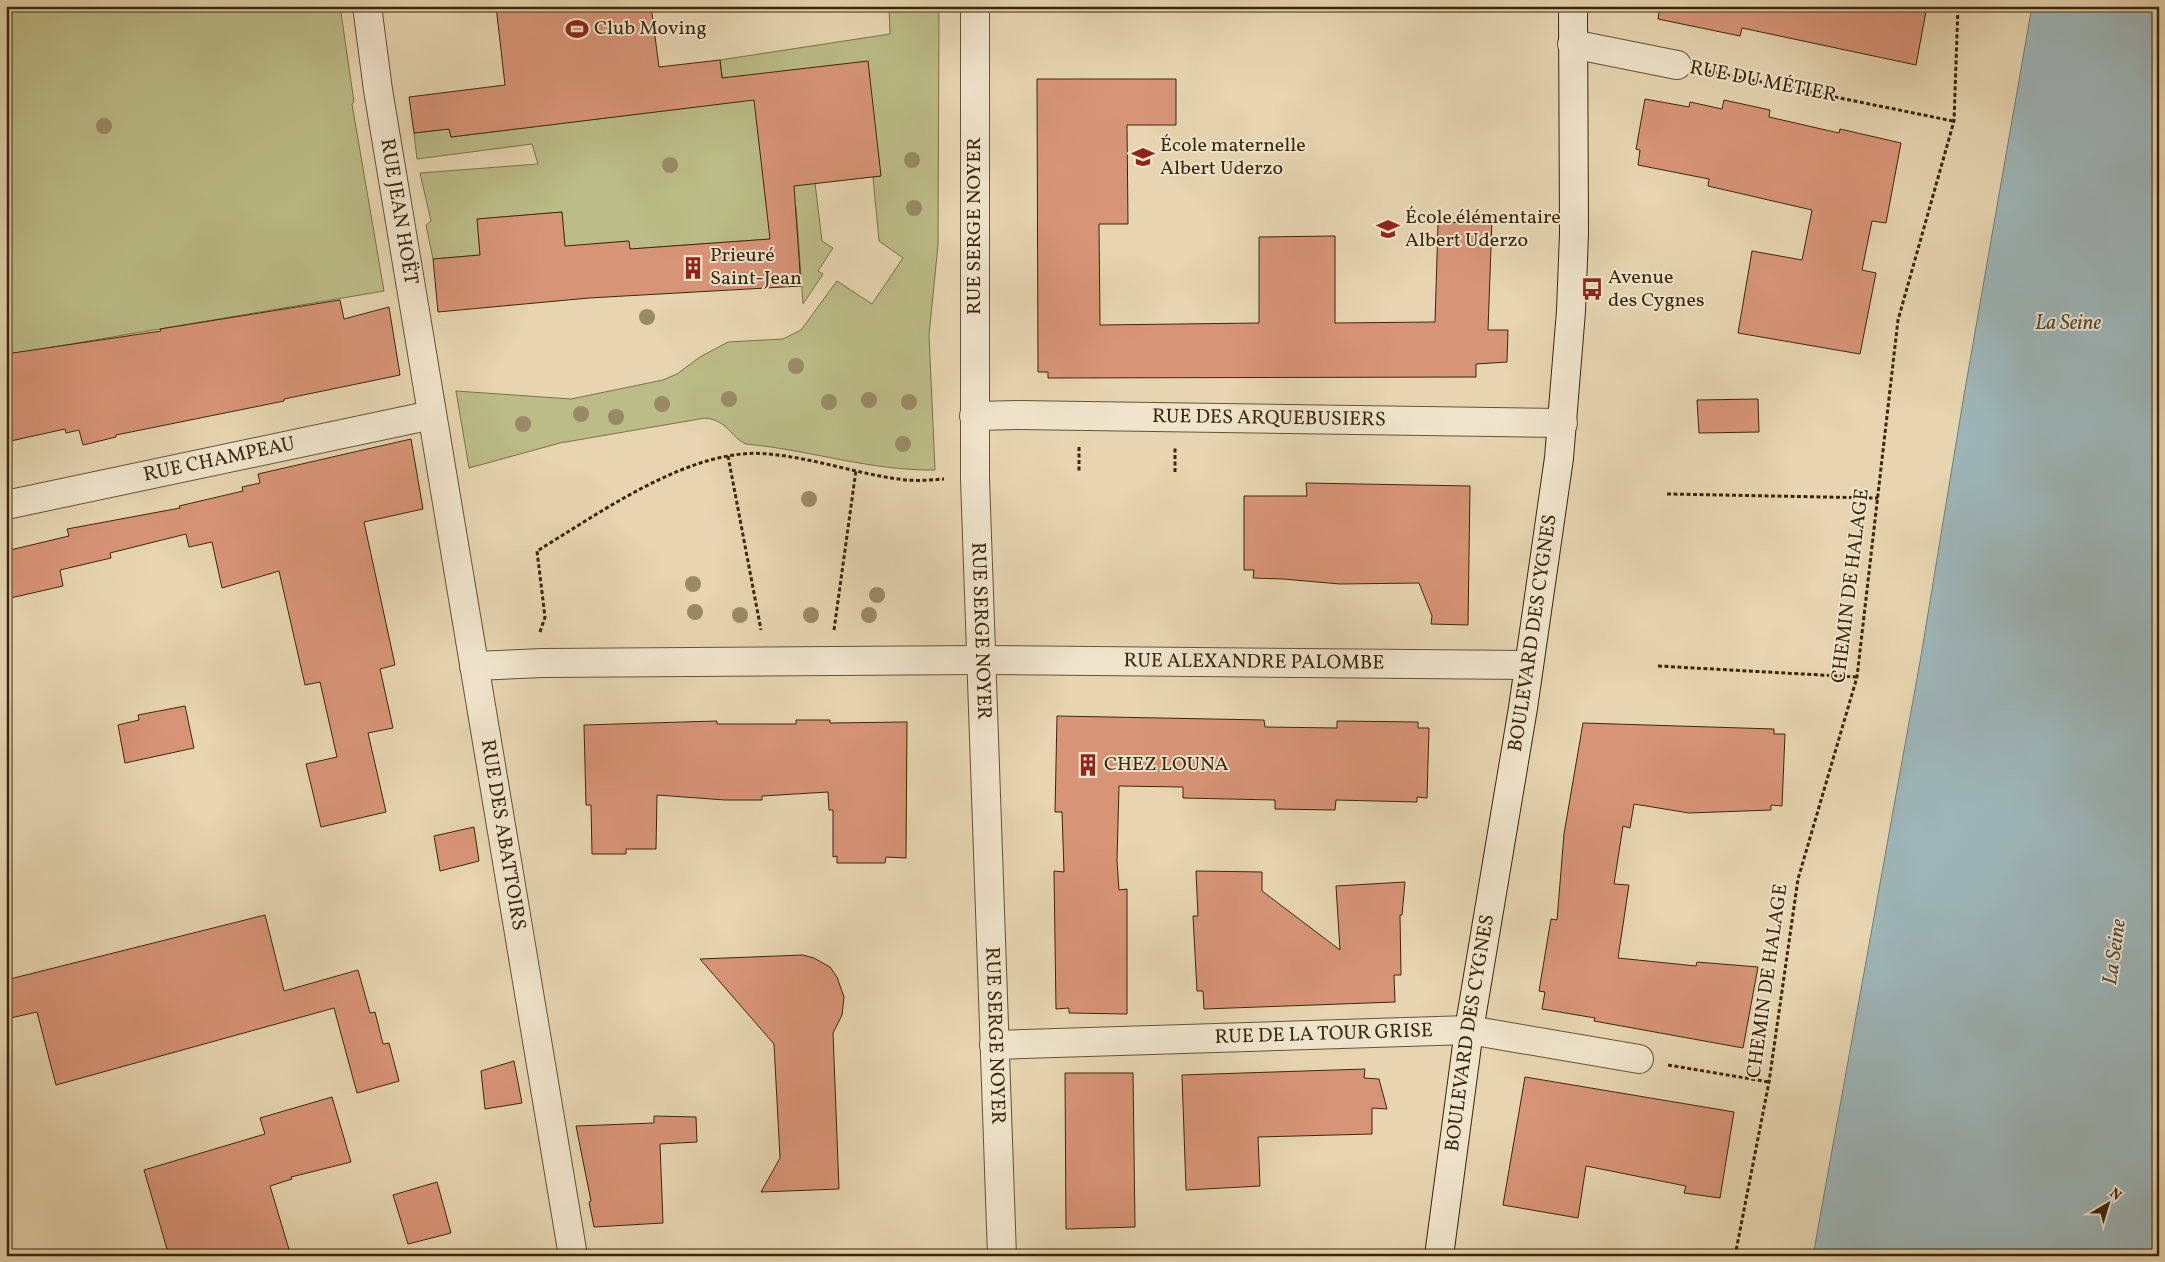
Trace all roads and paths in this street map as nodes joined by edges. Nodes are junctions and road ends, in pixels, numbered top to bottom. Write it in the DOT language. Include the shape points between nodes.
graph roads {
  1 [pos="367,6"];
  2 [pos="975,6"];
  3 [pos="1573,6"];
  4 [pos="1958,6"];
  5 [pos="1572,44"];
  6 [pos="1677,65"];
  7 [pos="1954,121"];
  8 [pos="432,415"];
  9 [pos="974,416"];
  10 [pos="1563,423"];
  11 [pos="728,456"];
  12 [pos="856,470"];
  13 [pos="975,479"];
  14 [pos="1667,494"];
  15 [pos="1878,498"];
  16 [pos="6,505"];
  17 [pos="825,632"];
  18 [pos="762,635"];
  19 [pos="980,660"];
  20 [pos="543,663"];
  21 [pos="1529,665"];
  22 [pos="474,666"];
  23 [pos="1658,666"];
  24 [pos="1857,677"];
  25 [pos="1469,1030"];
  26 [pos="994,1045"];
  27 [pos="1639,1059"];
  28 [pos="1769,1082"];
  29 [pos="572,1256"];
  30 [pos="1002,1256"];
  31 [pos="1439,1256"];
  32 [pos="1735,1256"];
  1 -- 8 [label="street, RUE JEAN HOËT"];
  2 -- 9 [label="street, RUE SERGE NOYER"];
  3 -- 5 [label="street, BOULEVARD DES CYGNES"];
  4 -- 7 [label="path, CHEMIN DE HALAGE"];
  5 -- 6 [label="street, RUE DU MÉTIER"];
  5 -- 10 [label="street, BOULEVARD DES CYGNES" via="1574,234"];
  6 -- 7 [label="path, RUE DU MÉTIER"];
  7 -- 15 [label="path, CHEMIN DE HALAGE" via="1898,320"];
  8 -- 16 [label="street, RUE CHAMPEAU"];
  8 -- 22 [label="street, RUE DES ABATTOIRS"];
  9 -- 10 [label="street, RUE DES ARQUEBUSIERS" via="1281,417"];
  9 -- 13 [label="street, RUE SERGE NOYER"];
  10 -- 21 [label="street, BOULEVARD DES CYGNES"];
  11 -- 12 [label="path" via="767,453"];
  11 -- 18 [label="path"];
  11 -- 20 [label="path" via="686,467 651,484 537,551 545,617 538,636"];
  12 -- 13 [label="path" via="907,480"];
  12 -- 17 [label="path" via="834,632"];
  13 -- 19 [label="street, RUE SERGE NOYER"];
  14 -- 15 [label="path"];
  15 -- 24 [label="path, CHEMIN DE HALAGE"];
  19 -- 20 [label="street, RUE ALEXANDRE PALOMBE"];
  19 -- 21 [label="street, RUE ALEXANDRE PALOMBE"];
  19 -- 26 [label="street, RUE SERGE NOYER"];
  20 -- 22 [label="street, RUE ALEXANDRE PALOMBE"];
  21 -- 25 [label="street, BOULEVARD DES CYGNES"];
  22 -- 29 [label="street, RUE DES ABATTOIRS"];
  23 -- 24 [label="path"];
  24 -- 28 [label="path, CHEMIN DE HALAGE" via="1798,879"];
  25 -- 26 [label="street, RUE DE LA TOUR GRISE"];
  25 -- 27 [label="street, RUE DE LA TOUR GRISE"];
  25 -- 31 [label="street, BOULEVARD DES CYGNES"];
  26 -- 30 [label="street, RUE SERGE NOYER"];
  27 -- 28 [label="path"];
  28 -- 32 [label="path, CHEMIN DE HALAGE"];
}
